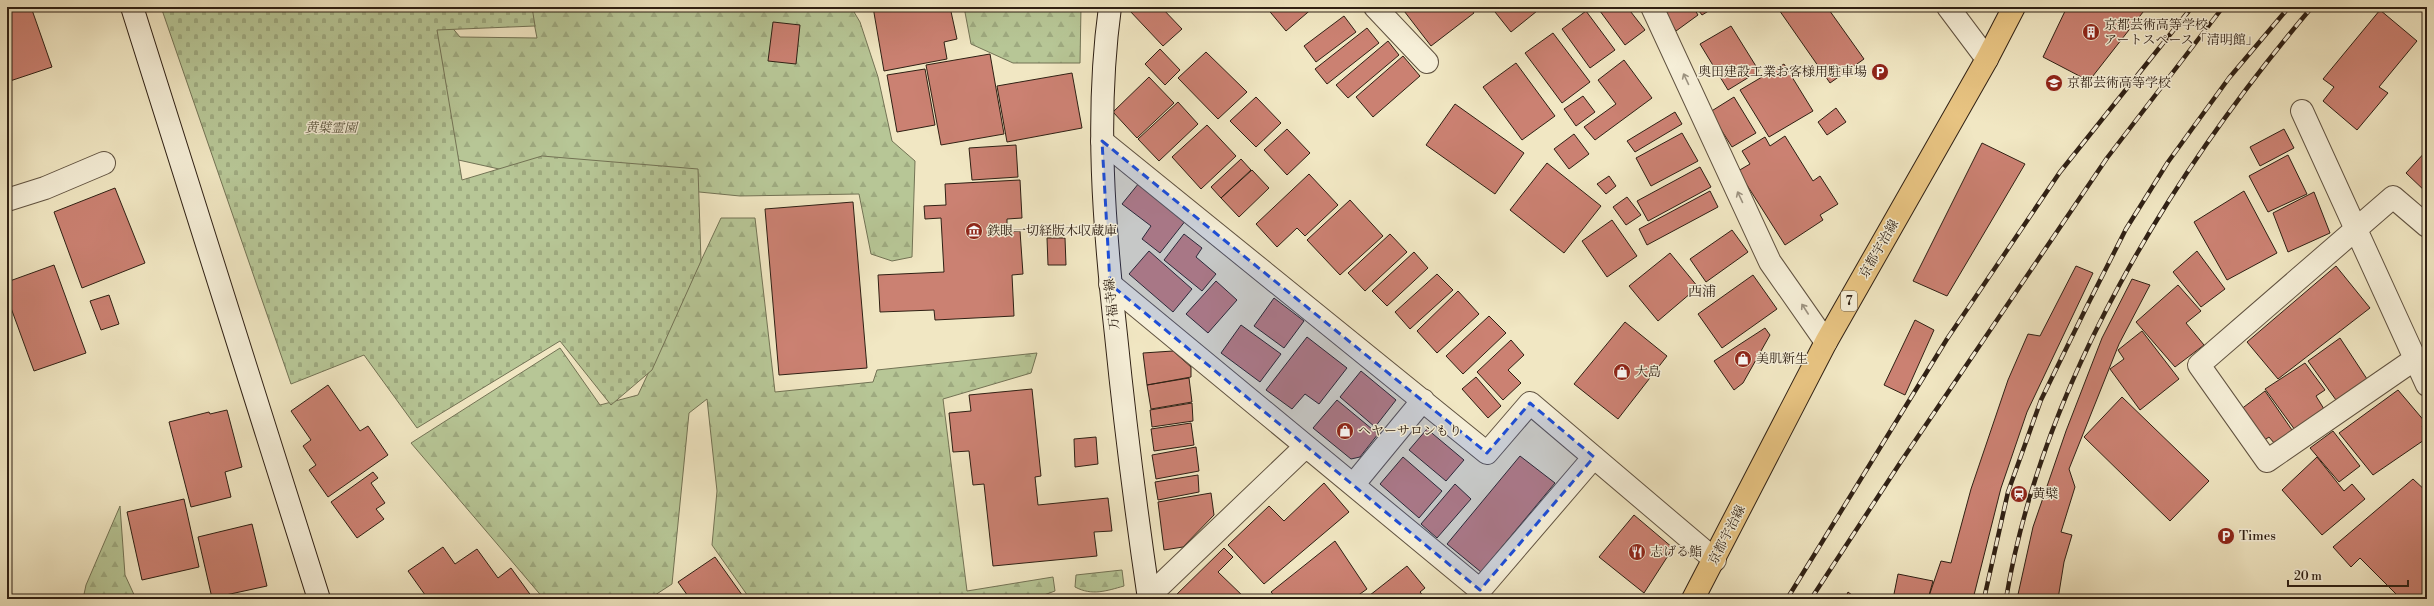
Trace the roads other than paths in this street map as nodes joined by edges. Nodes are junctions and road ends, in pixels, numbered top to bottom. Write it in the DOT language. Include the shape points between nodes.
graph roads {
  1 [pos="132,7"];
  2 [pos="1110,7"];
  3 [pos="1375,7"];
  4 [pos="1652,7"];
  5 [pos="1948,7"];
  6 [pos="2014,7"];
  7 [pos="1987,60"];
  8 [pos="1427,62"];
  9 [pos="2302,111"];
  10 [pos="1102,140"];
  11 [pos="104,163"];
  12 [pos="7,200"];
  13 [pos="2427,226"];
  14 [pos="2356,230"];
  15 [pos="1110,284"];
  16 [pos="1826,342"];
  17 [pos="2415,359"];
  18 [pos="2427,385"];
  19 [pos="1422,400"];
  20 [pos="1306,447"];
  21 [pos="1594,458"];
  22 [pos="1353,485"];
  23 [pos="1715,560"];
  24 [pos="1149,598"];
  25 [pos="319,599"];
  26 [pos="1693,599"];
  1 -- 25 [label="street"];
  2 -- 10 [label="street, 万福寺線" via="1103,81"];
  3 -- 8 [label="street"];
  16 -- 4 [label="street, one-way" via="1770,262"];
  5 -- 7 [label="street"];
  6 -- 7 [label="main road, 京都宇治線 / 7"];
  7 -- 16 [label="main road, 京都宇治線 / 7"];
  9 -- 14 [label="street"];
  10 -- 15 [label="street, 万福寺線"];
  10 -- 19 [label="street"];
  11 -- 12 [label="street" via="45,188"];
  13 -- 14 [label="street" via="2393,197"];
  14 -- 17 [label="street"];
  14 -- 17 [label="street" via="2199,365 2267,461"];
  15 -- 20 [label="street"];
  15 -- 24 [label="street, 万福寺線" via="1126,435"];
  16 -- 23 [label="main road, 京都宇治線 / 7"];
  17 -- 18 [label="street"];
  19 -- 21 [label="street" via="1488,453 1530,404"];
  19 -- 22 [label="street"];
  20 -- 22 [label="street"];
  20 -- 24 [label="street"];
  21 -- 22 [label="street" via="1480,590"];
  21 -- 23 [label="street"];
  23 -- 26 [label="main road, 京都宇治線 / 7"];
}
